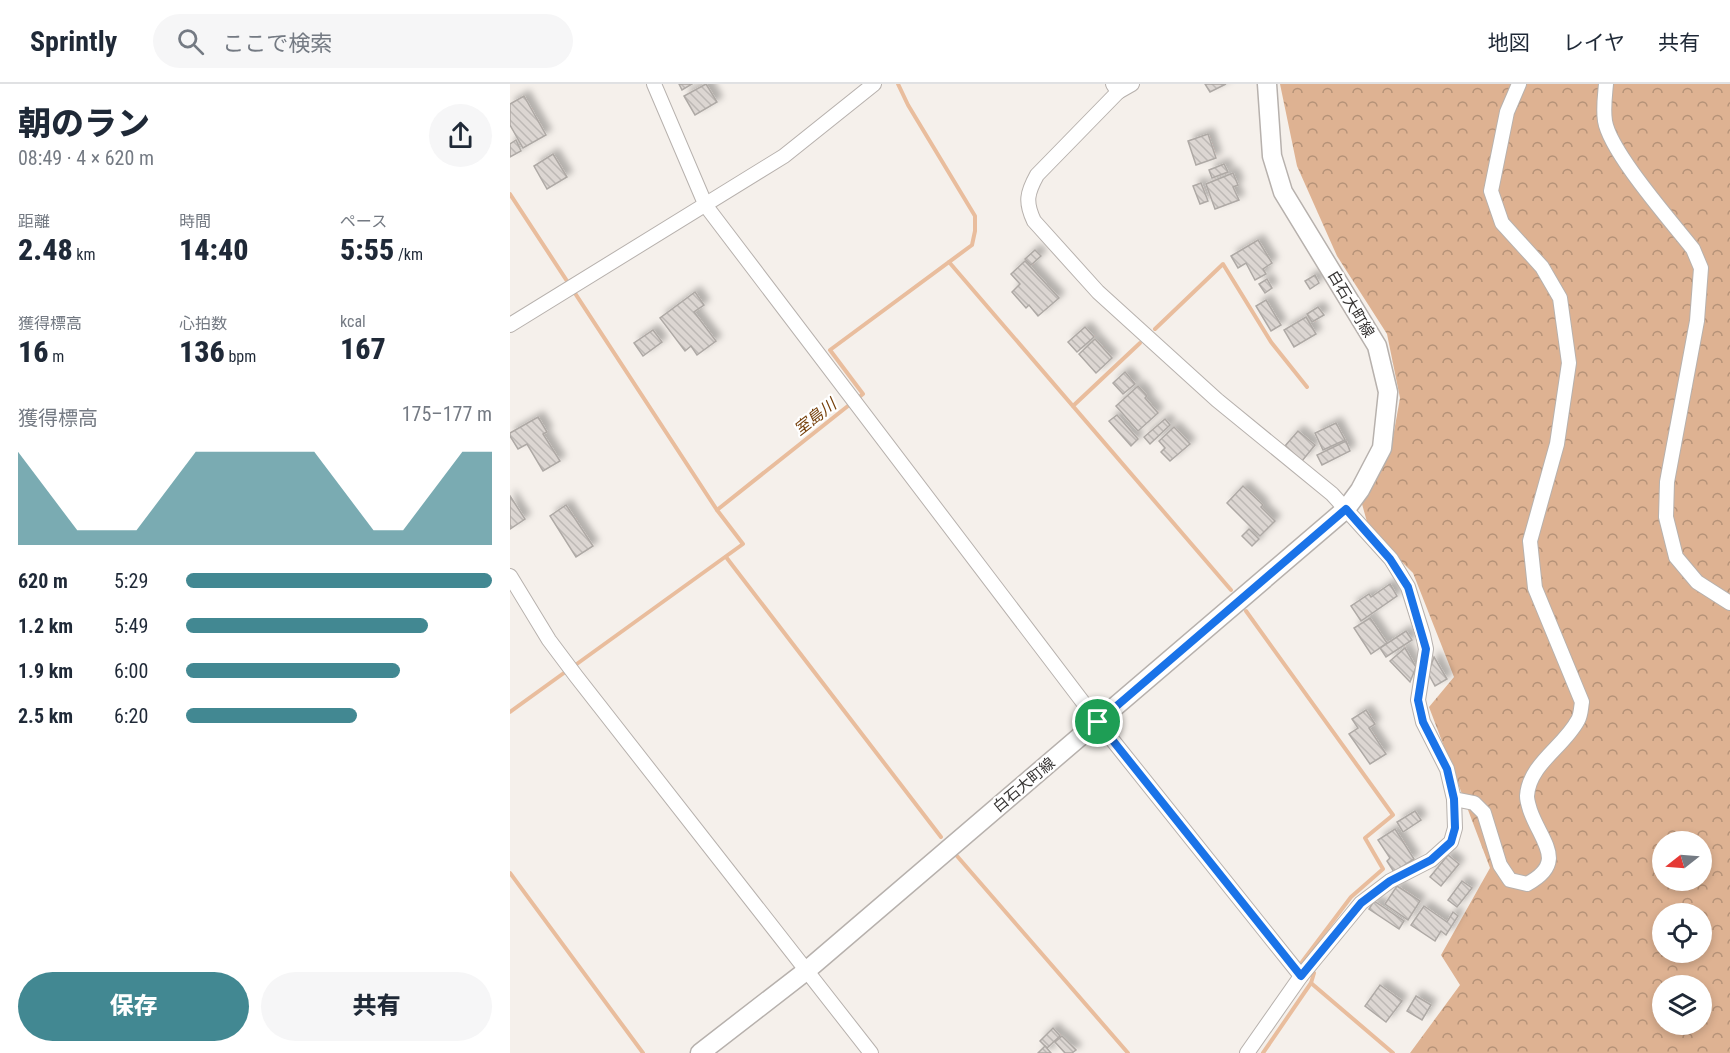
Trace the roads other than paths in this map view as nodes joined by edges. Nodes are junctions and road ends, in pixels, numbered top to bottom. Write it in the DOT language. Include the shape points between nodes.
graph roads {
  1 [pos="654,84"];
  2 [pos="874,84"];
  3 [pos="1132,84"];
  4 [pos="1267,84"];
  5 [pos="1519,84"];
  6 [pos="1606,84"];
  7 [pos="1115,88"];
  8 [pos="705,206"];
  9 [pos="510,325"];
  10 [pos="1346,509"];
  11 [pos="510,576"];
  12 [pos="1730,603"];
  13 [pos="1098,722"];
  14 [pos="1454,799"];
  15 [pos="806,971"];
  16 [pos="1301,976"];
  17 [pos="700,1053"];
  18 [pos="871,1053"];
  19 [pos="1247,1053"];
  1 -- 8 [label="street"];
  2 -- 8 [label="street" via="784,156"];
  3 -- 7 [label="street"];
  4 -- 10 [label="main road, 白石大町線" via="1272,156 1283,192 1377,346 1388,392 1382,448"];
  5 -- 14 [label="street" via="1507,112 1491,192 1502,223 1542,267 1560,298 1569,363 1557,444 1530,541 1535,588 1582,702 1579,719 1531,778 1527,799 1549,852 1550,863 1541,877 1527,884 1510,880 1500,865 1484,813 1474,803"];
  6 -- 12 [label="street" via="1605,123 1619,152 1693,249 1701,268 1697,321 1667,482 1665,517 1676,557 1696,582"];
  7 -- 10 [label="street" via="1037,175 1029,189 1028,208 1034,221 1098,292"];
  8 -- 9 [label="street"];
  8 -- 13 [label="street"];
  10 -- 13 [label="main road, 白石大町線"];
  10 -- 14 [label="street" via="1390,559 1408,587 1426,649 1418,700 1423,722 1447,769"];
  11 -- 15 [label="street" via="576,676"];
  13 -- 15 [label="main road, 白石大町線"];
  13 -- 16 [label="street"];
  14 -- 16 [label="street" via="1455,828 1451,842 1431,860 1390,881 1361,903"];
  15 -- 17 [label="main road, 白石大町線"];
  15 -- 18 [label="street"];
  16 -- 19 [label="street"];
}
